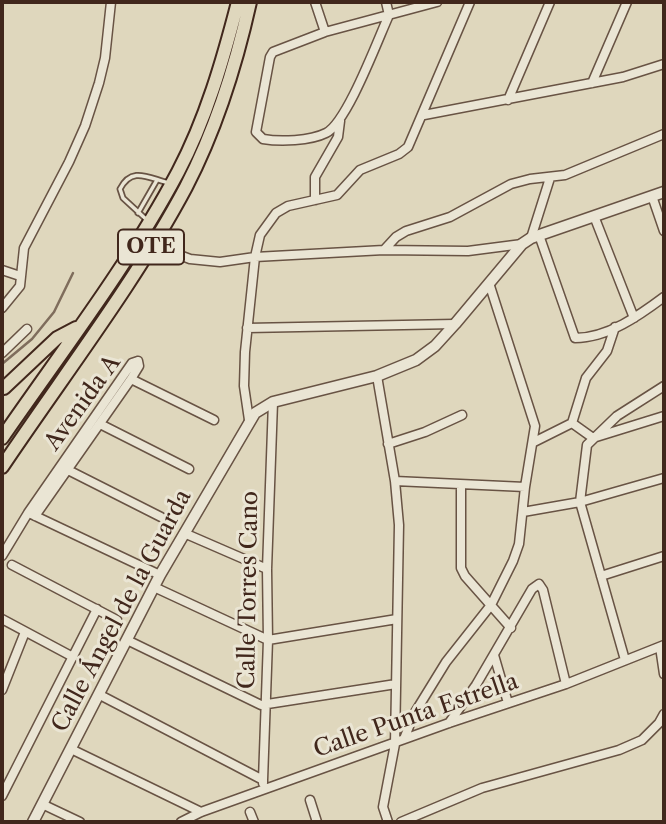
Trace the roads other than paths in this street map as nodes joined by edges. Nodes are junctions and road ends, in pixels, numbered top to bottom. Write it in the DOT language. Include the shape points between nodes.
graph roads {
  1 [pos="111,2"];
  2 [pos="238,2"];
  3 [pos="250,2"];
  4 [pos="315,2"];
  5 [pos="386,2"];
  6 [pos="437,2"];
  7 [pos="470,2"];
  8 [pos="550,2"];
  9 [pos="627,2"];
  10 [pos="389,15"];
  11 [pos="325,32"];
  12 [pos="664,64"];
  13 [pos="592,83"];
  14 [pos="508,100"];
  15 [pos="424,115"];
  16 [pos="337,124"];
  17 [pos="664,134"];
  18 [pos="550,178"];
  19 [pos="157,180"];
  20 [pos="172,183"];
  21 [pos="664,192"];
  22 [pos="652,196"];
  23 [pos="315,200"];
  24 [pos="138,213"];
  25 [pos="594,216"];
  26 [pos="149,223"];
  27 [pos="664,231"];
  28 [pos="531,239"];
  29 [pos="153,245"];
  30 [pos="384,250"];
  31 [pos="255,257"];
  32 [pos="2,270"];
  33 [pos="20,276"];
  34 [pos="489,283"];
  35 [pos="664,297"];
  36 [pos="2,308"];
  37 [pos="634,318"];
  38 [pos="455,324"];
  39 [pos="80,326"];
  40 [pos="615,327"];
  41 [pos="247,328"];
  42 [pos="27,329"];
  43 [pos="2,353"];
  44 [pos="377,376"];
  45 [pos="131,379"];
  46 [pos="664,386"];
  47 [pos="3,389"];
  48 [pos="273,402"];
  49 [pos="462,415"];
  50 [pos="664,416"];
  51 [pos="214,420"];
  52 [pos="249,420"];
  53 [pos="572,423"];
  54 [pos="100,424"];
  55 [pos="2,438"];
  56 [pos="593,438"];
  57 [pos="534,442"];
  58 [pos="388,444"];
  59 [pos="2,467"];
  60 [pos="189,469"];
  61 [pos="68,470"];
  62 [pos="664,478"];
  63 [pos="395,481"];
  64 [pos="461,485"];
  65 [pos="525,487"];
  66 [pos="580,502"];
  67 [pos="523,512"];
  68 [pos="32,515"];
  69 [pos="161,517"];
  70 [pos="184,533"];
  71 [pos="2,556"];
  72 [pos="664,556"];
  73 [pos="12,565"];
  74 [pos="267,569"];
  75 [pos="160,575"];
  76 [pos="601,576"];
  77 [pos="154,587"];
  78 [pos="491,605"];
  79 [pos="97,609"];
  80 [pos="2,619"];
  81 [pos="397,619"];
  82 [pos="117,620"];
  83 [pos="510,628"];
  84 [pos="25,632"];
  85 [pos="127,639"];
  86 [pos="268,640"];
  87 [pos="662,646"];
  88 [pos="494,656"];
  89 [pos="73,657"];
  90 [pos="625,660"];
  91 [pos="664,674"];
  92 [pos="396,684"];
  93 [pos="566,684"];
  94 [pos="2,691"];
  95 [pos="100,695"];
  96 [pos="508,703"];
  97 [pos="266,705"];
  98 [pos="664,713"];
  99 [pos="449,723"];
  100 [pos="404,739"];
  101 [pos="395,744"];
  102 [pos="71,749"];
  103 [pos="263,780"];
  104 [pos="264,790"];
  105 [pos="2,796"];
  106 [pos="310,800"];
  107 [pos="42,804"];
  108 [pos="201,812"];
  109 [pos="250,812"];
  110 [pos="33,822"];
  111 [pos="80,822"];
  112 [pos="181,822"];
  113 [pos="254,822"];
  114 [pos="317,822"];
  115 [pos="388,822"];
  116 [pos="401,822"];
  1 -- 33 [label="street" via="99,83 69,162 24,248"];
  2 -- 20 [label="main road, OTE" via="211,97"];
  3 -- 29 [label="main road, OTE" via="214,126"];
  4 -- 11 [label="street"];
  5 -- 10 [label="street"];
  6 -- 10 [label="street"];
  7 -- 15 [label="street"];
  8 -- 14 [label="street"];
  9 -- 13 [label="street"];
  10 -- 11 [label="street"];
  10 -- 16 [label="street"];
  11 -- 16 [label="street" via="273,52 257,132 263,139 282,142 325,134"];
  12 -- 13 [label="street"];
  13 -- 14 [label="street"];
  14 -- 15 [label="street"];
  15 -- 23 [label="street" via="408,147 360,170 337,195"];
  16 -- 23 [label="street" via="338,137 315,177"];
  17 -- 18 [label="street" via="565,176"];
  18 -- 28 [label="street"];
  18 -- 30 [label="street" via="511,184 450,217 406,231"];
  19 -- 20 [label="lane"];
  19 -- 24 [label="lane"];
  19 -- 24 [label="lane" via="135,174 126,179 120,190 122,198"];
  20 -- 26 [label="main road, OTE"];
  21 -- 22 [label="street"];
  22 -- 25 [label="street"];
  22 -- 27 [label="street"];
  23 -- 31 [label="street" via="276,213 260,235"];
  24 -- 26 [label="lane"];
  25 -- 28 [label="street"];
  25 -- 37 [label="street"];
  26 -- 39 [label="main road, OTE"];
  28 -- 30 [label="street" via="468,251"];
  28 -- 34 [label="street"];
  28 -- 40 [label="street" via="575,338"];
  29 -- 31 [label="street" via="175,256 203,261"];
  29 -- 59 [label="main road, OTE"];
  30 -- 31 [label="street"];
  31 -- 41 [label="street"];
  32 -- 33 [label="street"];
  33 -- 36 [label="street" via="20,286"];
  34 -- 38 [label="street"];
  34 -- 57 [label="street" via="534,419"];
  35 -- 37 [label="street"];
  37 -- 40 [label="street"];
  38 -- 41 [label="street"];
  38 -- 44 [label="street" via="416,360"];
  39 -- 47 [label="main road" via="57,338"];
  39 -- 55 [label="main road, OTE"];
  40 -- 53 [label="street" via="607,352 586,378"];
  41 -- 52 [label="street" via="244,386"];
  42 -- 43 [label="street"];
  44 -- 48 [label="street"];
  44 -- 58 [label="street"];
  45 -- 51 [label="street"];
  45 -- 54 [label="street, Avenida A"];
  45 -- 68 [label="street, Avenida A" via="138,360"];
  46 -- 56 [label="street" via="625,410"];
  48 -- 52 [label="street"];
  48 -- 74 [label="street, Calle Torres Cano"];
  49 -- 58 [label="street"];
  50 -- 56 [label="street"];
  52 -- 70 [label="street, Calle Ángel de la Guarda"];
  53 -- 56 [label="street"];
  53 -- 57 [label="street"];
  54 -- 60 [label="street"];
  54 -- 61 [label="street, Avenida A"];
  56 -- 66 [label="street" via="587,445"];
  57 -- 65 [label="street"];
  58 -- 63 [label="street"];
  61 -- 68 [label="street, Avenida A"];
  61 -- 69 [label="street"];
  62 -- 66 [label="street"];
  63 -- 64 [label="street"];
  63 -- 81 [label="street"];
  64 -- 65 [label="street"];
  64 -- 78 [label="street" via="461,568"];
  65 -- 67 [label="street"];
  66 -- 67 [label="street"];
  66 -- 76 [label="street"];
  67 -- 78 [label="street" via="518,550"];
  68 -- 71 [label="street, Avenida A"];
  68 -- 75 [label="street"];
  70 -- 74 [label="street"];
  70 -- 75 [label="street, Calle Ángel de la Guarda"];
  72 -- 76 [label="street"];
  73 -- 79 [label="street"];
  74 -- 86 [label="street, Calle Torres Cano"];
  75 -- 77 [label="street, Calle Ángel de la Guarda"];
  76 -- 90 [label="street"];
  77 -- 85 [label="street, Calle Ángel de la Guarda"];
  77 -- 86 [label="street"];
  78 -- 83 [label="street"];
  78 -- 100 [label="street" via="446,662"];
  79 -- 82 [label="street"];
  79 -- 89 [label="street"];
  80 -- 84 [label="street"];
  81 -- 86 [label="street"];
  81 -- 92 [label="street"];
  83 -- 88 [label="street"];
  83 -- 93 [label="street" via="538,584"];
  84 -- 89 [label="street"];
  84 -- 94 [label="street"];
  85 -- 95 [label="street, Calle Ángel de la Guarda"];
  85 -- 97 [label="street"];
  86 -- 97 [label="street, Calle Torres Cano"];
  87 -- 90 [label="street, Calle Punta Estrella"];
  87 -- 91 [label="street"];
  88 -- 96 [label="street"];
  88 -- 99 [label="street"];
  89 -- 105 [label="street"];
  90 -- 93 [label="street, Calle Punta Estrella"];
  92 -- 97 [label="street"];
  92 -- 101 [label="street"];
  93 -- 96 [label="street, Calle Punta Estrella"];
  95 -- 102 [label="street, Calle Ángel de la Guarda"];
  95 -- 103 [label="street"];
  96 -- 99 [label="street, Calle Punta Estrella"];
  97 -- 103 [label="street, Calle Torres Cano"];
  98 -- 116 [label="street" via="642,740 619,750 482,788"];
  99 -- 100 [label="street, Calle Punta Estrella"];
  100 -- 101 [label="street, Calle Punta Estrella"];
  101 -- 104 [label="street, Calle Punta Estrella"];
  101 -- 115 [label="street" via="383,807"];
  102 -- 107 [label="street, Calle Ángel de la Guarda"];
  102 -- 108 [label="street"];
  103 -- 104 [label="street, Calle Torres Cano"];
  104 -- 108 [label="street, Calle Punta Estrella"];
  106 -- 114 [label="street"];
  107 -- 110 [label="street, Calle Ángel de la Guarda"];
  107 -- 111 [label="street"];
  108 -- 112 [label="street, Calle Punta Estrella"];
  109 -- 113 [label="street"];
}
